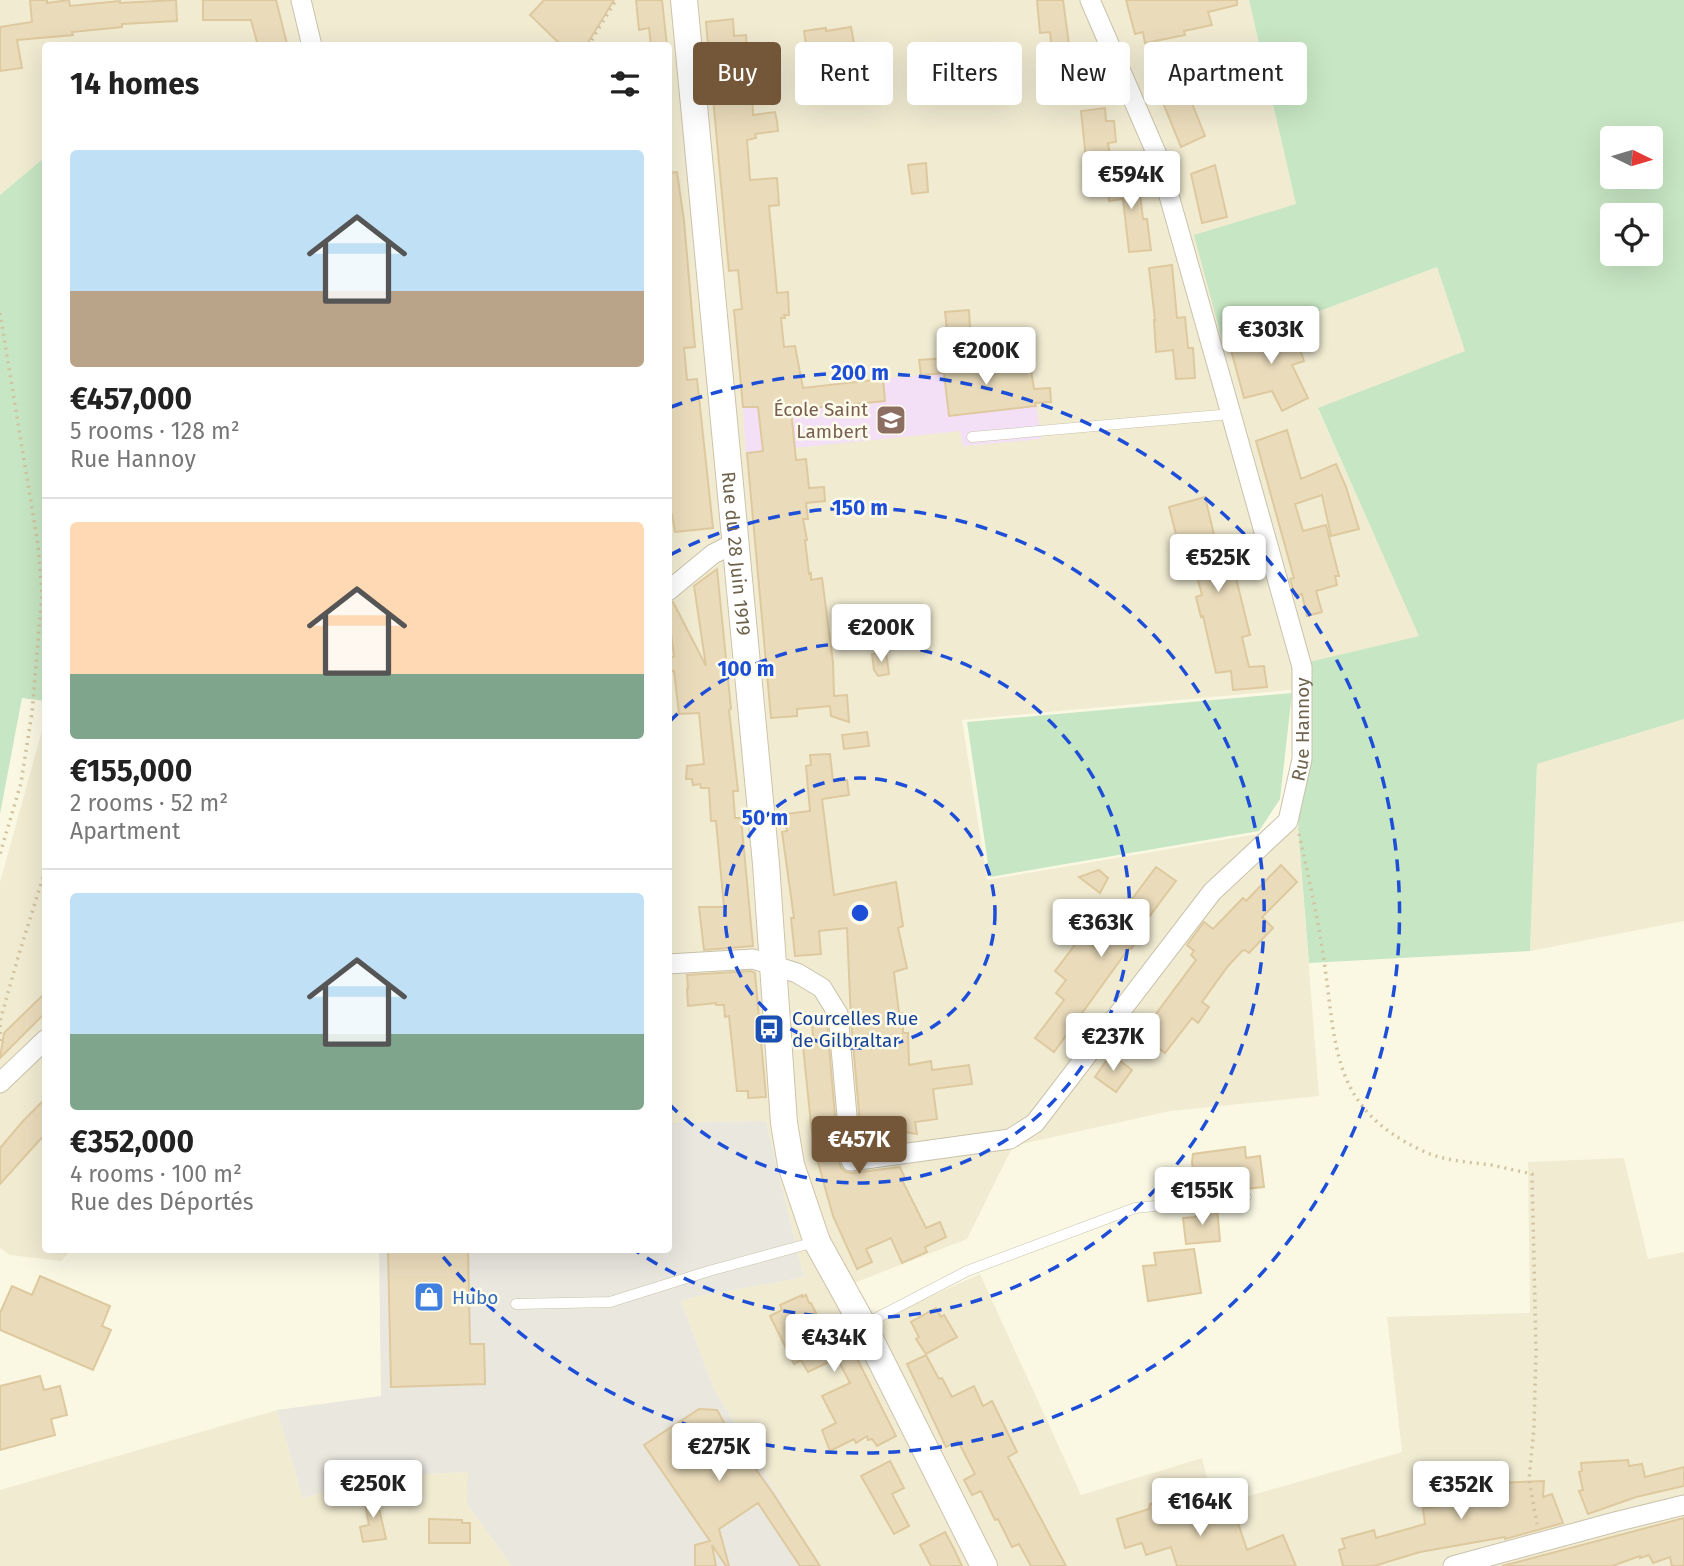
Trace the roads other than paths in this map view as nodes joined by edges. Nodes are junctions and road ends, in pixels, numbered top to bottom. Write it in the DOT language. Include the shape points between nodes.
graph roads {
  1 [pos="301,0"];
  2 [pos="684,0"];
  3 [pos="1090,0"];
  4 [pos="311,42"];
  5 [pos="1231,414"];
  6 [pos="972,437"];
  7 [pos="734,543"];
  8 [pos="672,588"];
  9 [pos="672,964"];
  10 [pos="773,965"];
  11 [pos="42,1043"];
  12 [pos="0,1083"];
  13 [pos="1246,1197"];
  14 [pos="817,1242"];
  15 [pos="516,1304"];
  16 [pos="863,1325"];
  17 [pos="1684,1505"];
  18 [pos="984,1566"];
  19 [pos="1453,1566"];
  1 -- 4 [label="street"];
  2 -- 7 [label="main road, Rue du 28 Juin 1919"];
  3 -- 5 [label="street, Rue Hannoy" via="1158,156"];
  5 -- 6 [label="lane"];
  5 -- 10 [label="street, Rue Hannoy" via="1302,667 1303,759 1288,821 1212,892 1035,1123 1010,1139 851,1161 838,1014 822,988"];
  7 -- 8 [label="street"];
  7 -- 10 [label="main road, Rue du 28 Juin 1919"];
  9 -- 10 [label="street" via="753,959"];
  10 -- 14 [label="main road, Rue du 28 Juin 1919" via="784,1123 791,1165"];
  11 -- 12 [label="street"];
  13 -- 16 [label="lane" via="1135,1208 967,1271"];
  14 -- 15 [label="lane" via="610,1302"];
  14 -- 16 [label="main road, Rue du 28 Juin 1919"];
  16 -- 18 [label="main road, Rue du 28 Juin 1919"];
  17 -- 19 [label="street"];
}
